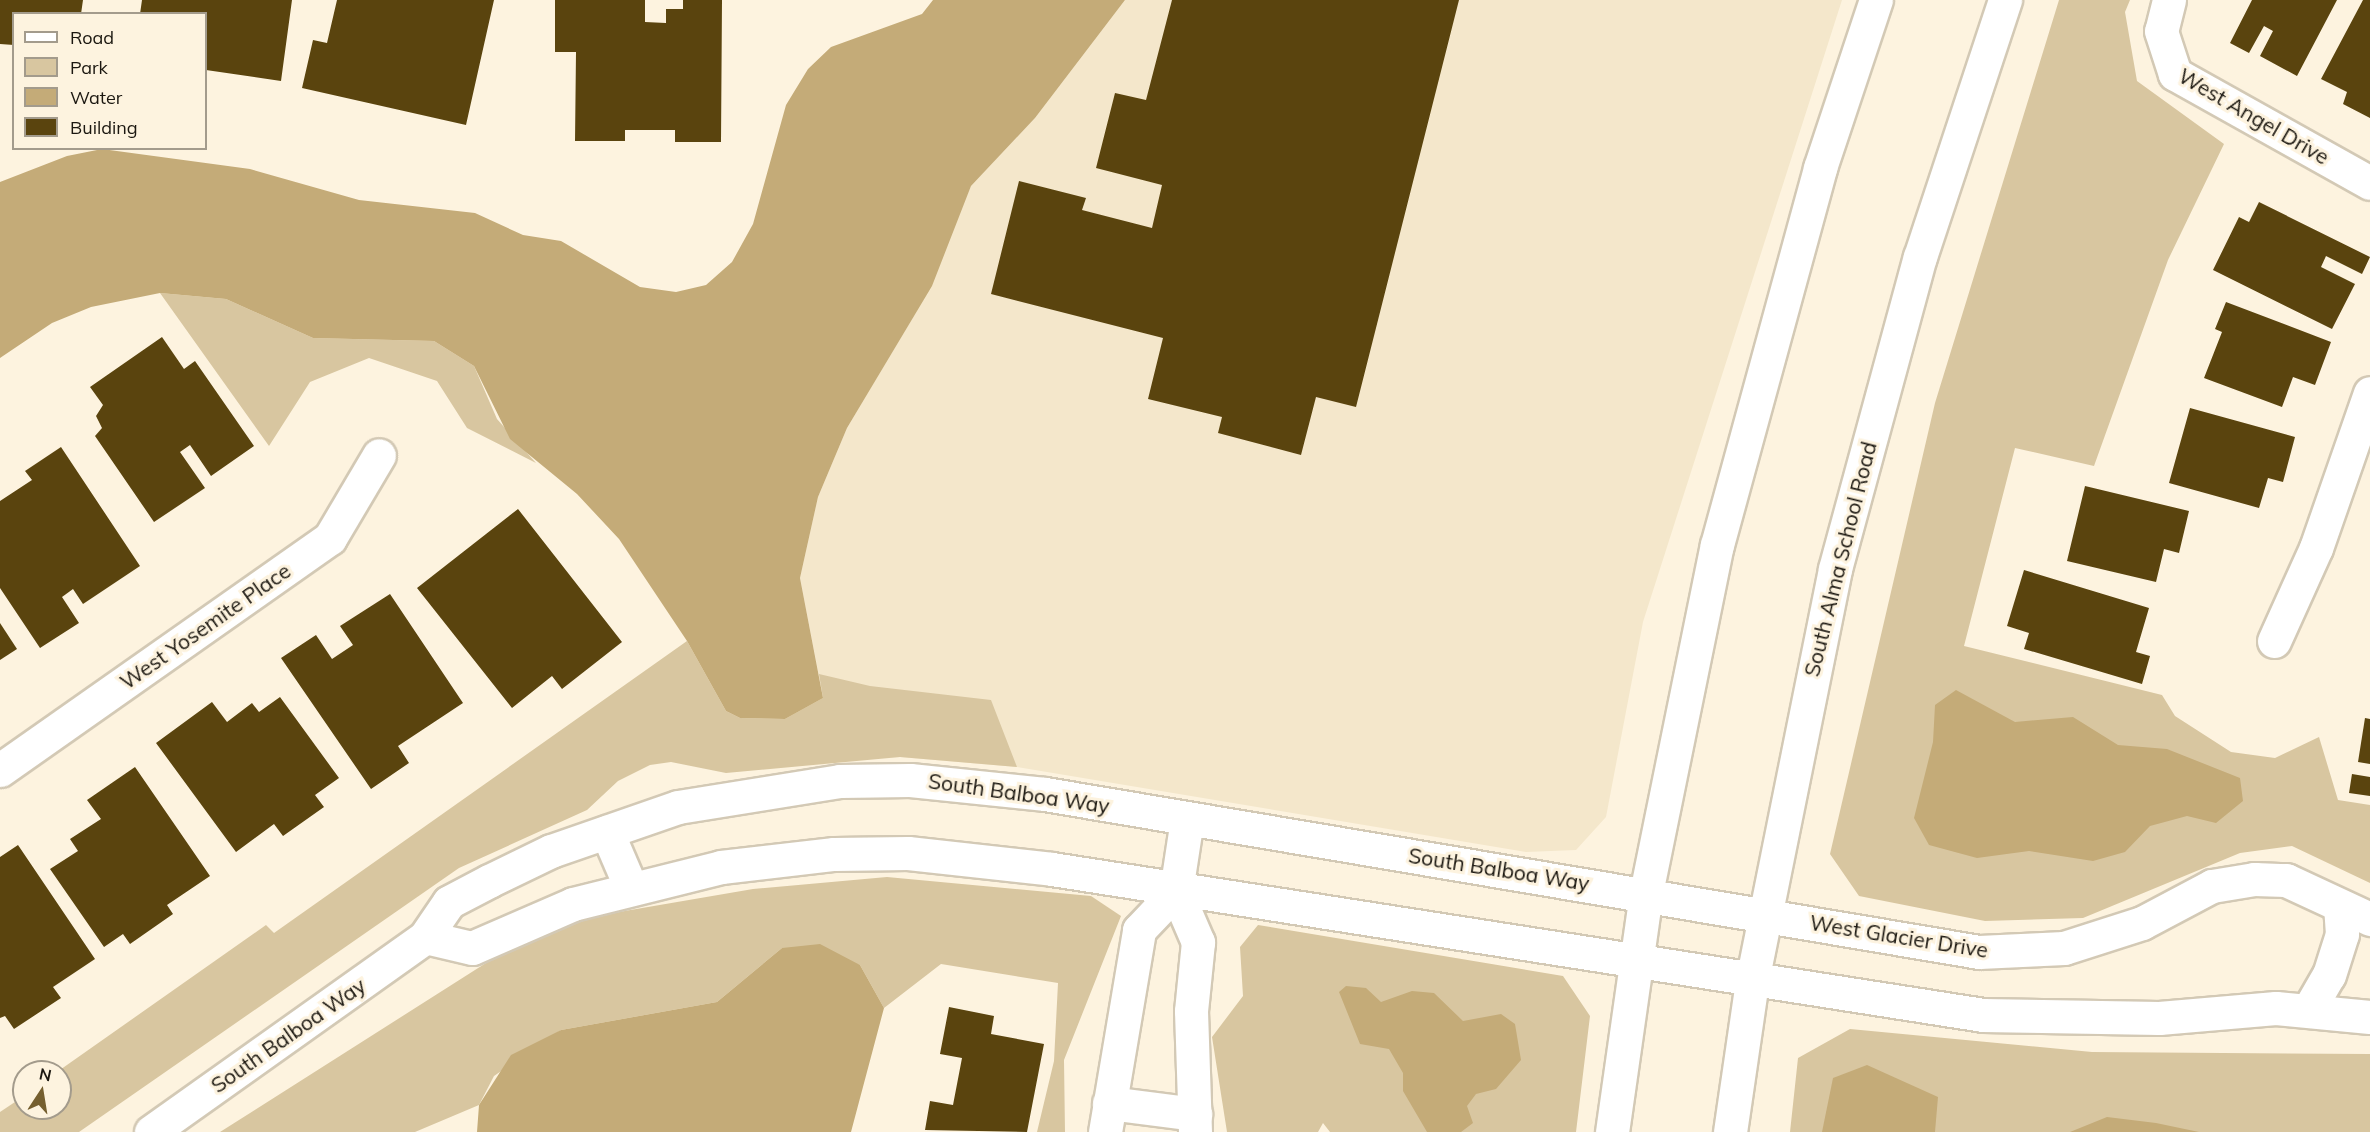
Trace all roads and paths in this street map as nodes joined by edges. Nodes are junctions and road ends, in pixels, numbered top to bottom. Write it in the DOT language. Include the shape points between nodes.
graph roads {
  1 [pos="1876,0"];
  2 [pos="2005,0"];
  3 [pos="2169,0"];
  4 [pos="2370,183"];
  5 [pos="2370,393"];
  6 [pos="379,455"];
  7 [pos="2274,641"];
  8 [pos="0,770"];
  9 [pos="1187,819"];
  10 [pos="607,832"];
  11 [pos="631,888"];
  12 [pos="1176,891"];
  13 [pos="1646,893"];
  14 [pos="2340,906"];
  15 [pos="1766,915"];
  16 [pos="2370,919"];
  17 [pos="425,937"];
  18 [pos="1635,964"];
  19 [pos="1752,981"];
  20 [pos="2309,1009"];
  21 [pos="2370,1017"];
  22 [pos="1107,1118"];
  23 [pos="1195,1123"];
  24 [pos="151,1132"];
  25 [pos="1612,1132"];
  26 [pos="1730,1132"];
  1 -- 13 [label="street" via="1820,168 1717,545"];
  2 -- 15 [label="street, South Alma School Road" via="1945,175 1859,477 1810,677"];
  3 -- 4 [label="street, West Angel Drive" via="2161,31 2175,74"];
  5 -- 7 [label="street" via="2316,548"];
  6 -- 8 [label="street, West Yosemite Place" via="330,538"];
  9 -- 10 [label="street, South Balboa Way" via="983,784 910,780 766,791 678,807"];
  9 -- 12 [label="street"];
  9 -- 13 [label="street, South Balboa Way"];
  10 -- 11 [label="street"];
  10 -- 17 [label="street, South Balboa Way" via="531,860 449,902"];
  11 -- 12 [label="street" via="776,859 908,852 1052,868"];
  11 -- 17 [label="street" via="573,904 472,948"];
  12 -- 18 [label="street"];
  12 -- 22 [label="street" via="1139,930"];
  12 -- 23 [label="street" via="1198,942 1191,1011"];
  13 -- 15 [label="street, South Balboa Way"];
  13 -- 18 [label="street"];
  14 -- 15 [label="street, West Glacier Drive" via="2286,880 2254,879 2211,886 2142,923 2064,948 1979,952"];
  14 -- 16 [label="street, West Glacier Drive"];
  14 -- 20 [label="street" via="2342,934 2329,975"];
  15 -- 19 [label="street, South Alma School Road"];
  17 -- 24 [label="street, South Balboa Way"];
  18 -- 19 [label="street"];
  18 -- 25 [label="street"];
  19 -- 20 [label="street" via="1898,1006 2035,1019"];
  19 -- 26 [label="street, South Alma School Road"];
  20 -- 21 [label="street"];
  22 -- 23 [label="street"];
}
